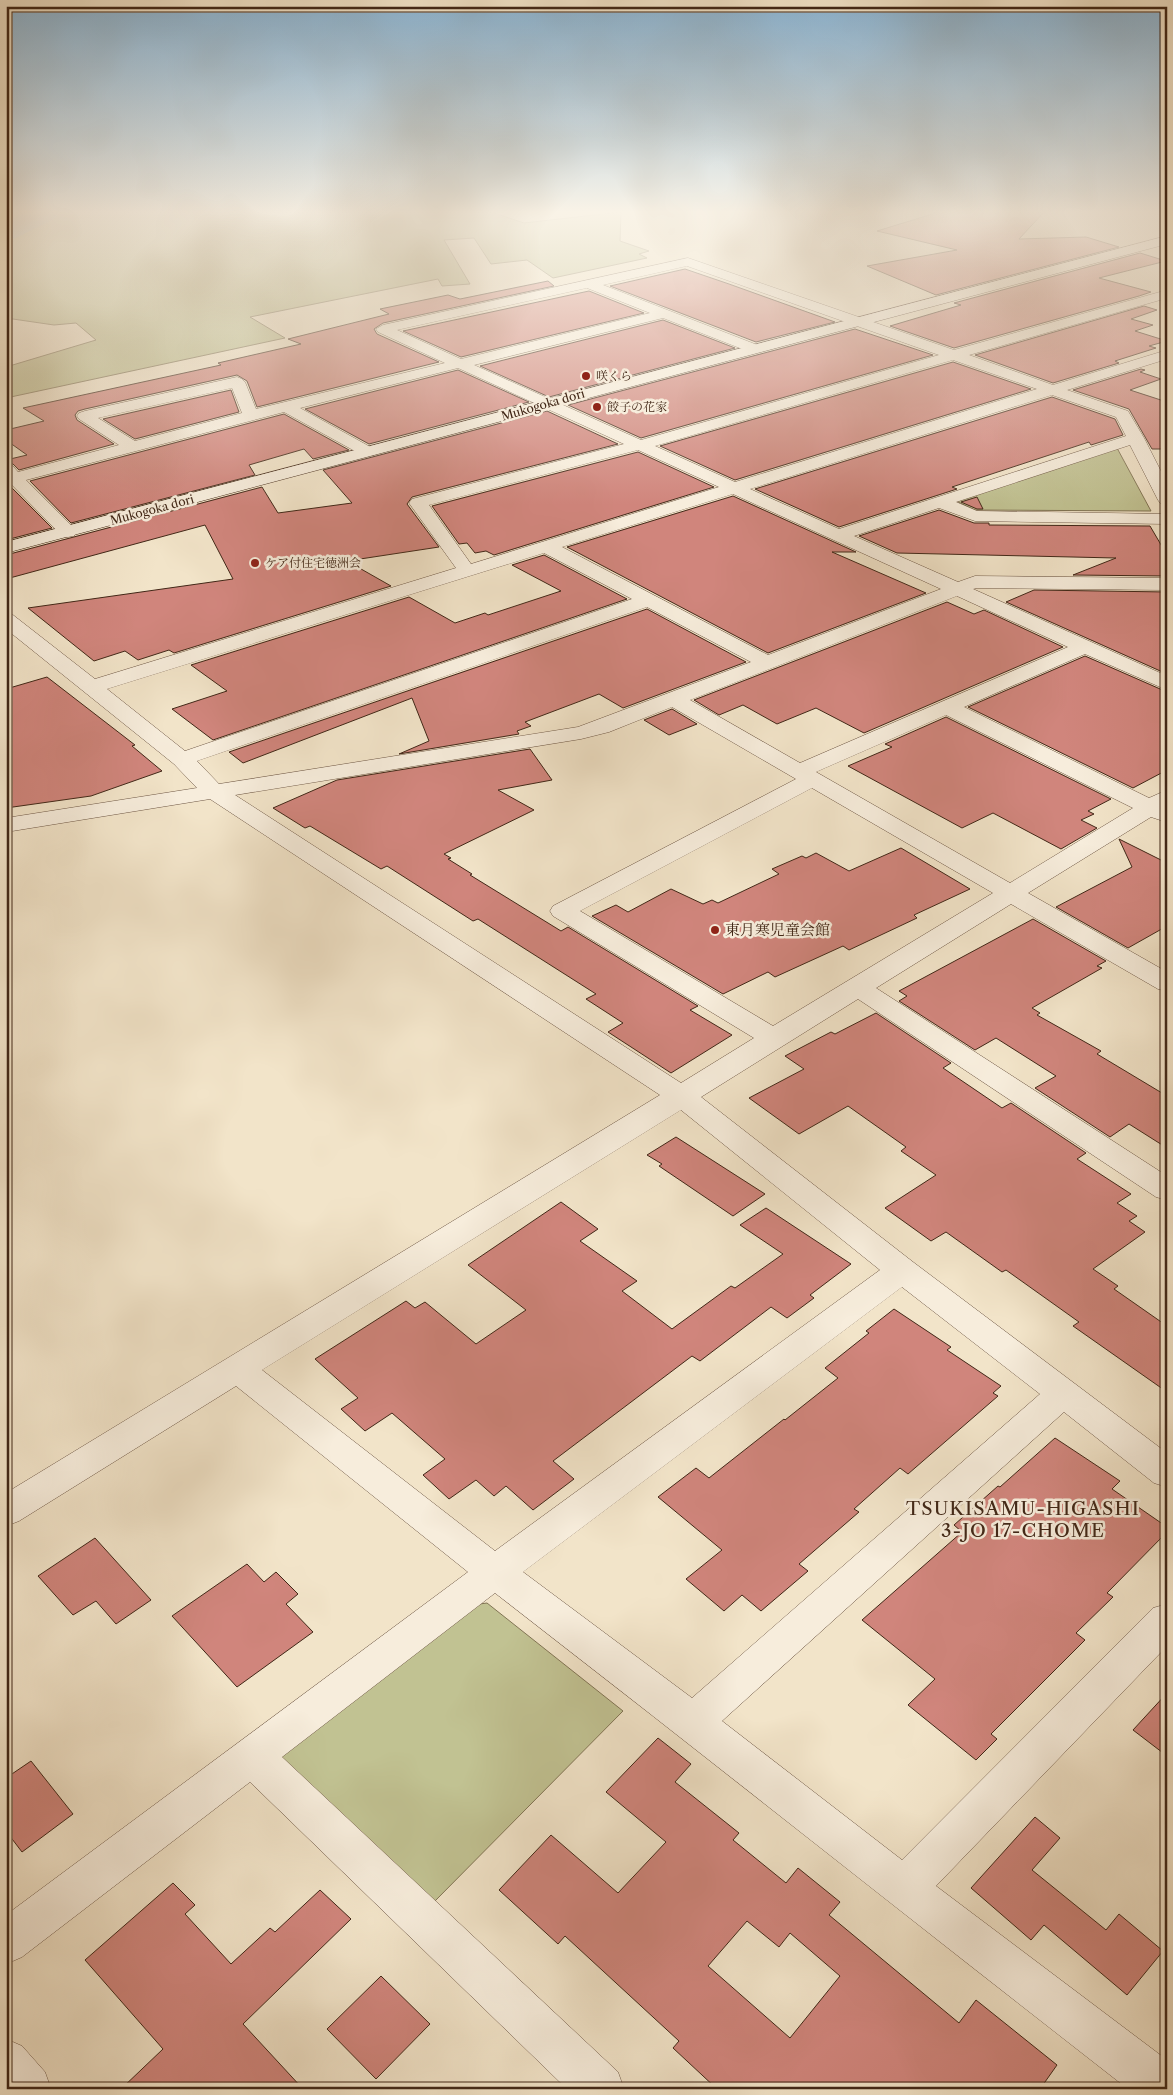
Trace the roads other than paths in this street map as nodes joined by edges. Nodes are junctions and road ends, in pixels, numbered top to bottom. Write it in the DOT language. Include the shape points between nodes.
graph roads {
  1 [pos="471,310"];
  2 [pos="654,310"];
  3 [pos="823,310"];
  4 [pos="904,310"];
  5 [pos="1112,310"];
  6 [pos="665,314"];
  7 [pos="858,322"];
  8 [pos="755,349"];
  9 [pos="1167,354"];
  10 [pos="953,355"];
  11 [pos="461,364"];
  12 [pos="1053,389"];
  13 [pos="548,403"];
  14 [pos="285,406"];
  15 [pos="251,415"];
  16 [pos="1136,438"];
  17 [pos="640,445"];
  18 [pos="132,446"];
  19 [pos="368,452"];
  20 [pos="9,475"];
  21 [pos="735,488"];
  22 [pos="1167,500"];
  23 [pos="939,502"];
  24 [pos="1167,519"];
  25 [pos="68,532"];
  26 [pos="838,535"];
  27 [pos="547,547"];
  28 [pos="6,548"];
  29 [pos="466,572"];
  30 [pos="1167,584"];
  31 [pos="956,589"];
  32 [pos="649,600"];
  33 [pos="10,627"];
  34 [pos="1084,647"];
  35 [pos="766,662"];
  36 [pos="1167,684"];
  37 [pos="92,687"];
  38 [pos="673,699"];
  39 [pos="947,707"];
  40 [pos="182,759"];
  41 [pos="805,776"];
  42 [pos="213,791"];
  43 [pos="1161,807"];
  44 [pos="6,825"];
  45 [pos="1010,893"];
  46 [pos="1167,983"];
  47 [pos="858,988"];
  48 [pos="775,1039"];
  49 [pos="683,1097"];
  50 [pos="1167,1190"];
  51 [pos="902,1270"];
  52 [pos="236,1368"];
  53 [pos="1063,1393"];
  54 [pos="1167,1473"];
  55 [pos="6,1511"];
  56 [pos="494,1572"];
  57 [pos="1167,1620"];
  58 [pos="693,1722"];
  59 [pos="252,1756"];
  60 [pos="904,1888"];
  61 [pos="6,1942"];
  62 [pos="6,2062"];
  63 [pos="1159,2080"];
  64 [pos="28,2089"];
  65 [pos="601,2089"];
  1 -- 11 [label="street" via="383,329"];
  2 -- 6 [label="street"];
  3 -- 7 [label="street"];
  4 -- 7 [label="street, Mukogoka dori"];
  5 -- 10 [label="street"];
  6 -- 8 [label="street"];
  6 -- 11 [label="street"];
  7 -- 8 [label="street, Mukogoka dori"];
  7 -- 10 [label="street"];
  8 -- 13 [label="street, Mukogoka dori"];
  9 -- 12 [label="street"];
  10 -- 12 [label="street"];
  10 -- 17 [label="street"];
  11 -- 13 [label="street"];
  11 -- 14 [label="street"];
  12 -- 16 [label="street" via="1122,414"];
  12 -- 21 [label="street"];
  13 -- 17 [label="street"];
  13 -- 19 [label="street, Mukogoka dori"];
  14 -- 15 [label="street"];
  14 -- 19 [label="street"];
  15 -- 18 [label="street"];
  15 -- 18 [label="street" via="237,382 85,416"];
  16 -- 22 [label="street"];
  16 -- 23 [label="street"];
  17 -- 21 [label="street"];
  17 -- 29 [label="street" via="418,503"];
  18 -- 20 [label="street"];
  19 -- 25 [label="street, Mukogoka dori"];
  20 -- 25 [label="street"];
  21 -- 26 [label="street"];
  21 -- 27 [label="street"];
  23 -- 24 [label="street" via="975,516"];
  23 -- 26 [label="street"];
  25 -- 28 [label="street, Mukogoka dori"];
  26 -- 31 [label="street"];
  27 -- 29 [label="street"];
  27 -- 32 [label="street"];
  29 -- 37 [label="street"];
  30 -- 31 [label="street" via="974,582"];
  31 -- 34 [label="street"];
  31 -- 35 [label="street"];
  32 -- 35 [label="street"];
  32 -- 40 [label="street"];
  33 -- 37 [label="street"];
  34 -- 36 [label="street"];
  34 -- 39 [label="street"];
  35 -- 38 [label="street"];
  37 -- 40 [label="street"];
  38 -- 41 [label="street"];
  38 -- 42 [label="street" via="581,733"];
  39 -- 41 [label="street"];
  39 -- 43 [label="street"];
  40 -- 42 [label="street"];
  41 -- 45 [label="street"];
  41 -- 48 [label="street" via="562,911"];
  42 -- 44 [label="street"];
  42 -- 49 [label="street"];
  43 -- 45 [label="street"];
  45 -- 46 [label="street"];
  45 -- 47 [label="street"];
  47 -- 48 [label="street"];
  47 -- 50 [label="street"];
  48 -- 49 [label="street"];
  49 -- 51 [label="street"];
  49 -- 52 [label="street"];
  51 -- 53 [label="street"];
  51 -- 56 [label="street"];
  52 -- 55 [label="street"];
  52 -- 56 [label="street"];
  53 -- 54 [label="street"];
  53 -- 58 [label="street"];
  56 -- 58 [label="street"];
  56 -- 59 [label="street"];
  57 -- 60 [label="street"];
  58 -- 60 [label="street"];
  59 -- 61 [label="street"];
  59 -- 65 [label="street"];
  60 -- 63 [label="street"];
  62 -- 64 [label="street"];
}
